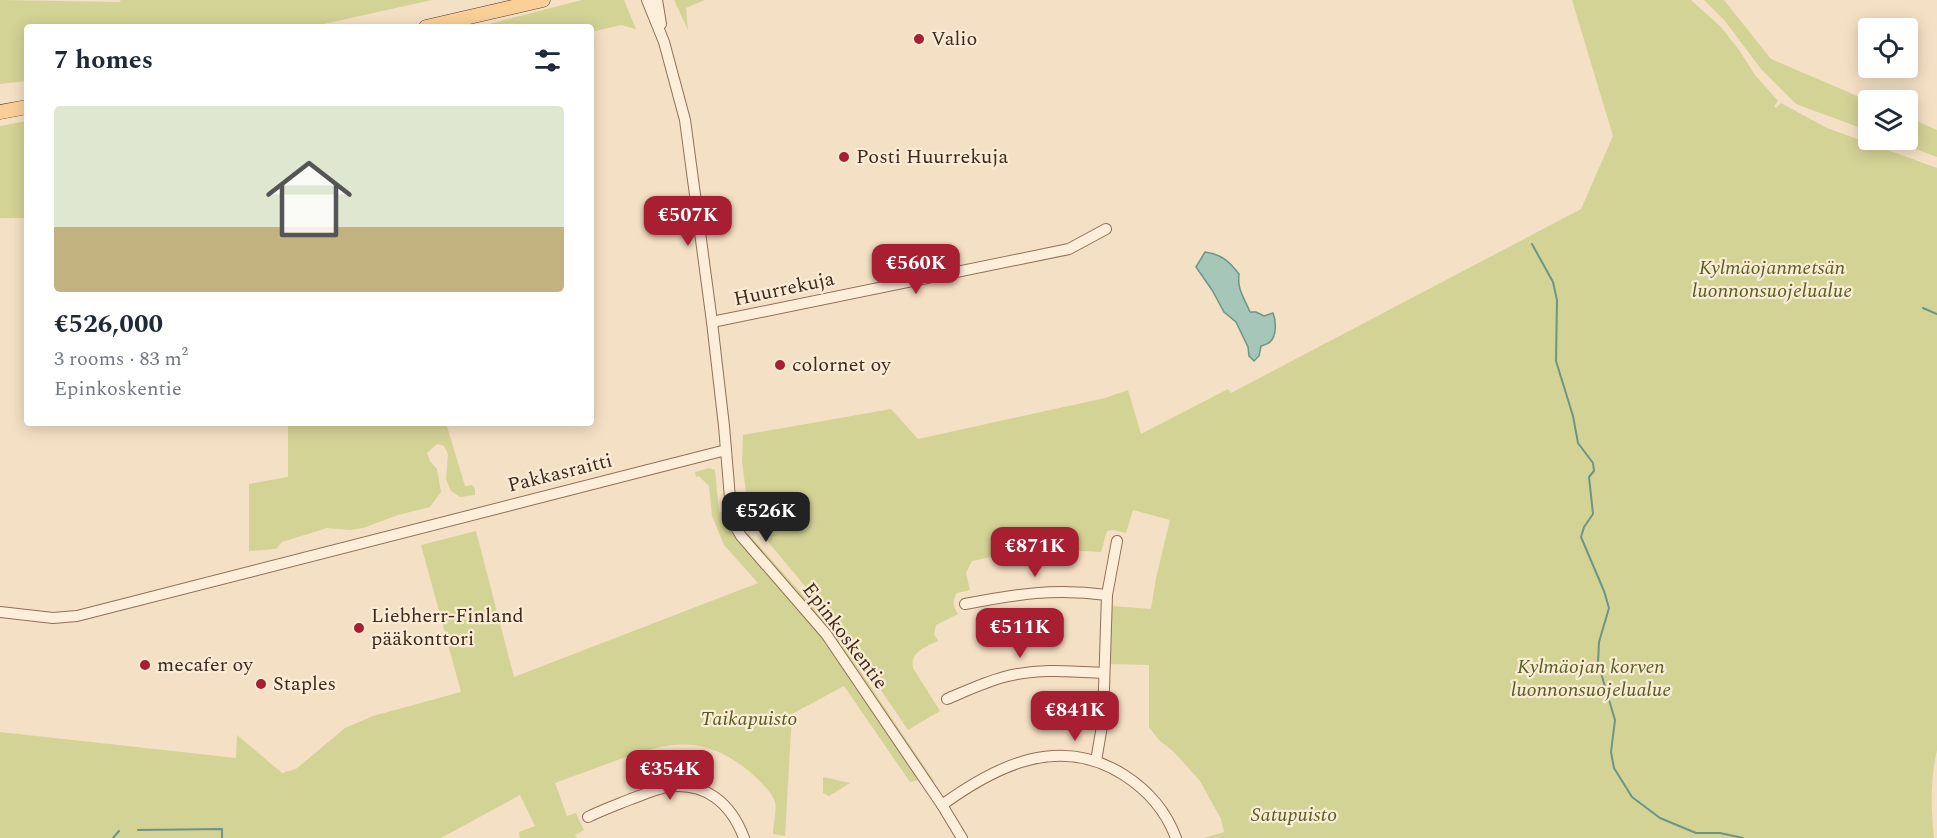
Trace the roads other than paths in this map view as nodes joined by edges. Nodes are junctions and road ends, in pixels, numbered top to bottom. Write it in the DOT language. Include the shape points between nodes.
graph roads {
  1 [pos="520,0"];
  2 [pos="543,0"];
  3 [pos="647,0"];
  4 [pos="657,0"];
  5 [pos="479,14"];
  6 [pos="438,24"];
  7 [pos="663,42"];
  8 [pos="24,102"];
  9 [pos="0,104"];
  10 [pos="24,108"];
  11 [pos="0,112"];
  12 [pos="1106,229"];
  13 [pos="712,322"];
  14 [pos="726,450"];
  15 [pos="1117,541"];
  16 [pos="1107,595"];
  17 [pos="965,604"];
  18 [pos="0,612"];
  19 [pos="1103,673"];
  20 [pos="947,699"];
  21 [pos="1096,761"];
  22 [pos="942,805"];
  23 [pos="588,817"];
  24 [pos="744,838"];
  25 [pos="962,838"];
  26 [pos="1176,838"];
  1 -- 5 [label="main road"];
  2 -- 5 [label="main road"];
  3 -- 7 [label="street"];
  4 -- 7 [label="street"];
  5 -- 6 [label="main road"];
  7 -- 13 [label="street" via="685,120"];
  8 -- 9 [label="main road"];
  10 -- 11 [label="main road"];
  12 -- 13 [label="street, Huurrekuja" via="1069,249"];
  13 -- 14 [label="street"];
  14 -- 18 [label="street, Pakkasraitti" via="76,616 53,618"];
  14 -- 22 [label="street, Epinkoskentie" via="731,510 738,531 822,628"];
  15 -- 16 [label="street"];
  16 -- 17 [label="street" via="1022,593"];
  16 -- 19 [label="street"];
  19 -- 20 [label="street" via="1021,674"];
  19 -- 21 [label="street" via="1103,720"];
  21 -- 22 [label="street" via="1068,755 1021,761"];
  21 -- 26 [label="street" via="1150,795"];
  22 -- 25 [label="street, Epinkoskentie"];
  23 -- 24 [label="street" via="658,789 682,786 700,789 721,802 732,812"];
}
